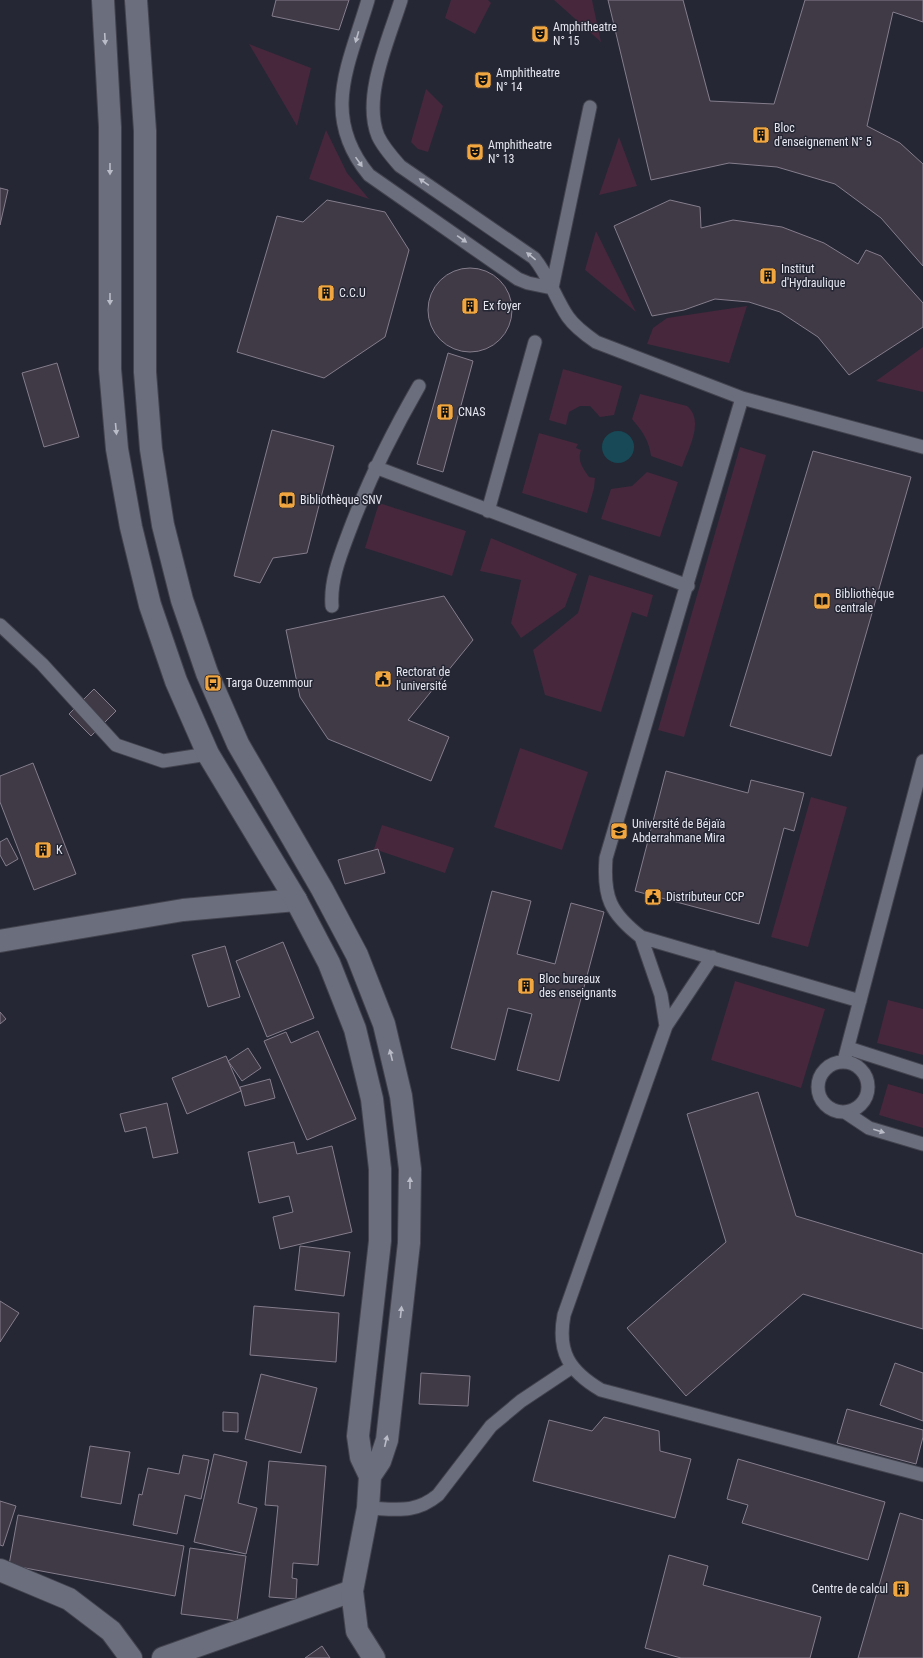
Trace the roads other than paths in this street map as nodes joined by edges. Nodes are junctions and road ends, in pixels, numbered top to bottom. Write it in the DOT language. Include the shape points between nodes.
graph roads {
  1 [pos="103,0"];
  2 [pos="136,0"];
  3 [pos="368,0"];
  4 [pos="401,0"];
  5 [pos="590,107"];
  6 [pos="552,288"];
  7 [pos="535,342"];
  8 [pos="419,386"];
  9 [pos="742,398"];
  10 [pos="923,447"];
  11 [pos="375,468"];
  12 [pos="488,510"];
  13 [pos="688,586"];
  14 [pos="332,606"];
  15 [pos="0,625"];
  16 [pos="238,744"];
  17 [pos="208,754"];
  18 [pos="923,761"];
  19 [pos="296,900"];
  20 [pos="641,937"];
  21 [pos="0,940"];
  22 [pos="712,958"];
  23 [pos="860,1001"];
  24 [pos="666,1026"];
  25 [pos="848,1048"];
  26 [pos="844,1062"];
  27 [pos="887,1062"];
  28 [pos="859,1068"];
  29 [pos="923,1072"];
  30 [pos="845,1112"];
  31 [pos="923,1144"];
  32 [pos="572,1367"];
  33 [pos="923,1475"];
  34 [pos="370,1476"];
  35 [pos="368,1508"];
  36 [pos="0,1570"];
  37 [pos="352,1591"];
  38 [pos="131,1658"];
  39 [pos="163,1658"];
  40 [pos="374,1658"];
  1 -- 17 [label="street, one-way" via="110,127 110,369 117,449 131,528 150,605 176,681"];
  2 -- 16 [label="street" via="145,131 145,372 151,449 163,525 182,600 207,673"];
  3 -- 6 [label="lane, one-way" via="342,94 343,126 348,144 357,161 369,175 518,279"];
  6 -- 4 [label="lane, one-way" via="542,267 534,258 400,166 378,136 373,100 376,80"];
  5 -- 6 [label="lane"];
  6 -- 9 [label="lane" via="569,319 596,342"];
  7 -- 12 [label="lane"];
  8 -- 11 [label="lane"];
  9 -- 10 [label="lane"];
  9 -- 13 [label="lane"];
  11 -- 12 [label="lane"];
  11 -- 14 [label="lane" via="344,546 332,586"];
  12 -- 13 [label="lane"];
  13 -- 20 [label="lane" via="606,858 604,879 610,902 622,922"];
  15 -- 17 [label="lane" via="42,664 116,745 163,761"];
  16 -- 17 [label="street"];
  34 -- 16 [label="street, one-way" via="380,1461 387,1440 409,1243 410,1169 401,1096 384,1024 357,955"];
  17 -- 19 [label="street"];
  18 -- 23 [label="lane"];
  19 -- 21 [label="street" via="183,910"];
  19 -- 34 [label="street" via="329,963 355,1030 372,1099 380,1169 380,1240 358,1436 361,1457"];
  20 -- 22 [label="lane"];
  20 -- 24 [label="lane" via="661,995"];
  22 -- 23 [label="lane"];
  22 -- 24 [label="lane"];
  23 -- 25 [label="lane"];
  24 -- 32 [label="lane" via="564,1315 561,1332 564,1353"];
  25 -- 26 [label="lane"];
  25 -- 27 [label="lane"];
  26 -- 28 [label="lane"];
  26 -- 30 [label="lane" via="831,1065 825,1070 818,1090 824,1103 836,1111"];
  27 -- 28 [label="lane"];
  27 -- 29 [label="lane"];
  28 -- 30 [label="lane" via="868,1082 868,1091 860,1106 853,1111"];
  30 -- 31 [label="lane, one-way" via="869,1128"];
  32 -- 33 [label="lane" via="585,1380 601,1390"];
  32 -- 35 [label="lane" via="521,1401 491,1426 438,1495 426,1505 409,1510"];
  34 -- 35 [label="street"];
  35 -- 37 [label="street"];
  36 -- 38 [label="street" via="69,1599 111,1631"];
  37 -- 39 [label="street"];
  37 -- 40 [label="street" via="357,1631"];
}
